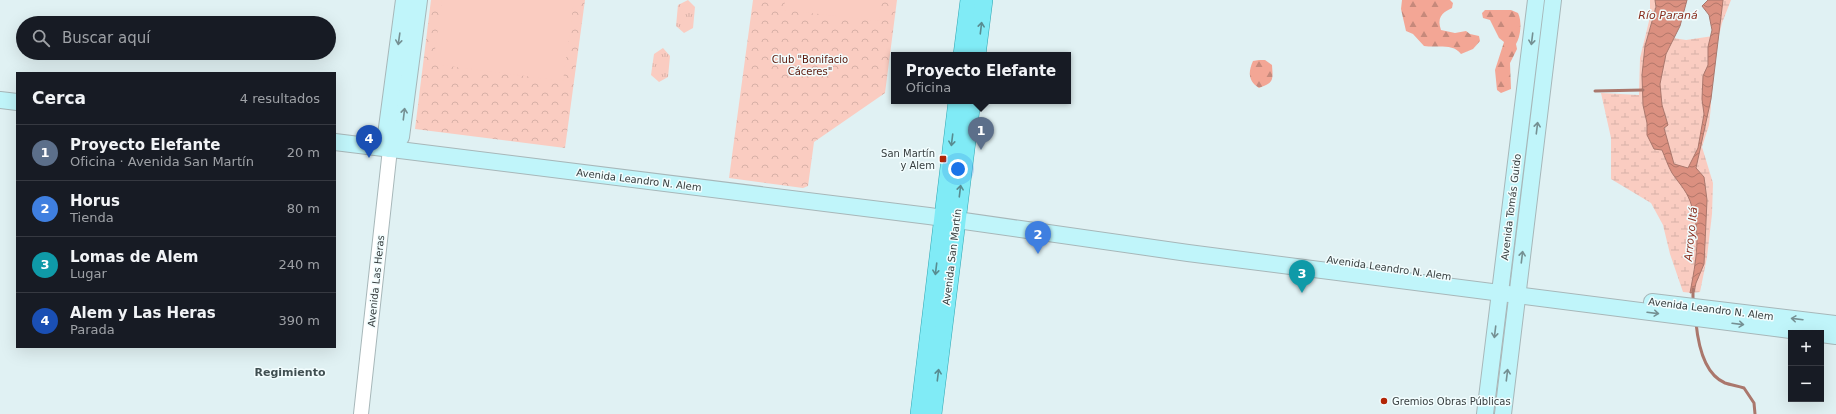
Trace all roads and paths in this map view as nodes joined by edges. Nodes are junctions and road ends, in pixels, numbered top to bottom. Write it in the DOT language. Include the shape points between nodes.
graph roads {
  1 [pos="404,0"];
  2 [pos="419,0"];
  3 [pos="969,0"];
  4 [pos="984,0"];
  5 [pos="1536,0"];
  6 [pos="1553,0"];
  7 [pos="962,52"];
  8 [pos="977,52"];
  9 [pos="0,100"];
  10 [pos="16,102"];
  11 [pos="957,104"];
  12 [pos="971,104"];
  13 [pos="336,142"];
  14 [pos="390,149"];
  15 [pos="952,218"];
  16 [pos="1500,288"];
  17 [pos="1518,291"];
  18 [pos="1692,313"];
  19 [pos="1836,324"];
  20 [pos="1795,330"];
  21 [pos="1824,334"];
  22 [pos="1836,336"];
  23 [pos="361,414"];
  24 [pos="919,414"];
  25 [pos="933,414"];
  26 [pos="1485,414"];
  27 [pos="1503,414"];
  1 -- 14 [label="main road, Avenida Las Heras, one-way" via="386,135"];
  14 -- 2 [label="main road, one-way" via="402,137"];
  3 -- 7 [label="main road"];
  8 -- 4 [label="main road, one-way"];
  5 -- 16 [label="main road, Avenida Tomás Guido, one-way"];
  17 -- 6 [label="main road, Avenida Tomás Guido, one-way"];
  9 -- 10 [label="main road"];
  11 -- 15 [label="main road, Avenida San Martín, one-way"];
  15 -- 12 [label="main road, Avenida San Martín, one-way"];
  13 -- 14 [label="main road, Avenida Leandro N. Alem"];
  14 -- 15 [label="main road, Avenida Leandro N. Alem"];
  14 -- 23 [label="street, Avenida Las Heras"];
  15 -- 16 [label="main road, Avenida Leandro N. Alem"];
  15 -- 24 [label="main road, Avenida San Martín, one-way"];
  25 -- 15 [label="main road, Avenida San Martín, one-way"];
  16 -- 17 [label="main road, Avenida Leandro N. Alem"];
  16 -- 26 [label="main road, Avenida Tomás Guido, one-way"];
  17 -- 18 [label="main road, Avenida Leandro N. Alem"];
  27 -- 17 [label="main road, Avenida Tomás Guido, one-way"];
  19 -- 18 [label="main road, Avenida Leandro N. Alem, one-way"];
  18 -- 20 [label="main road, Avenida Leandro N. Alem, one-way"];
  21 -- 22 [label="main road"];
}
